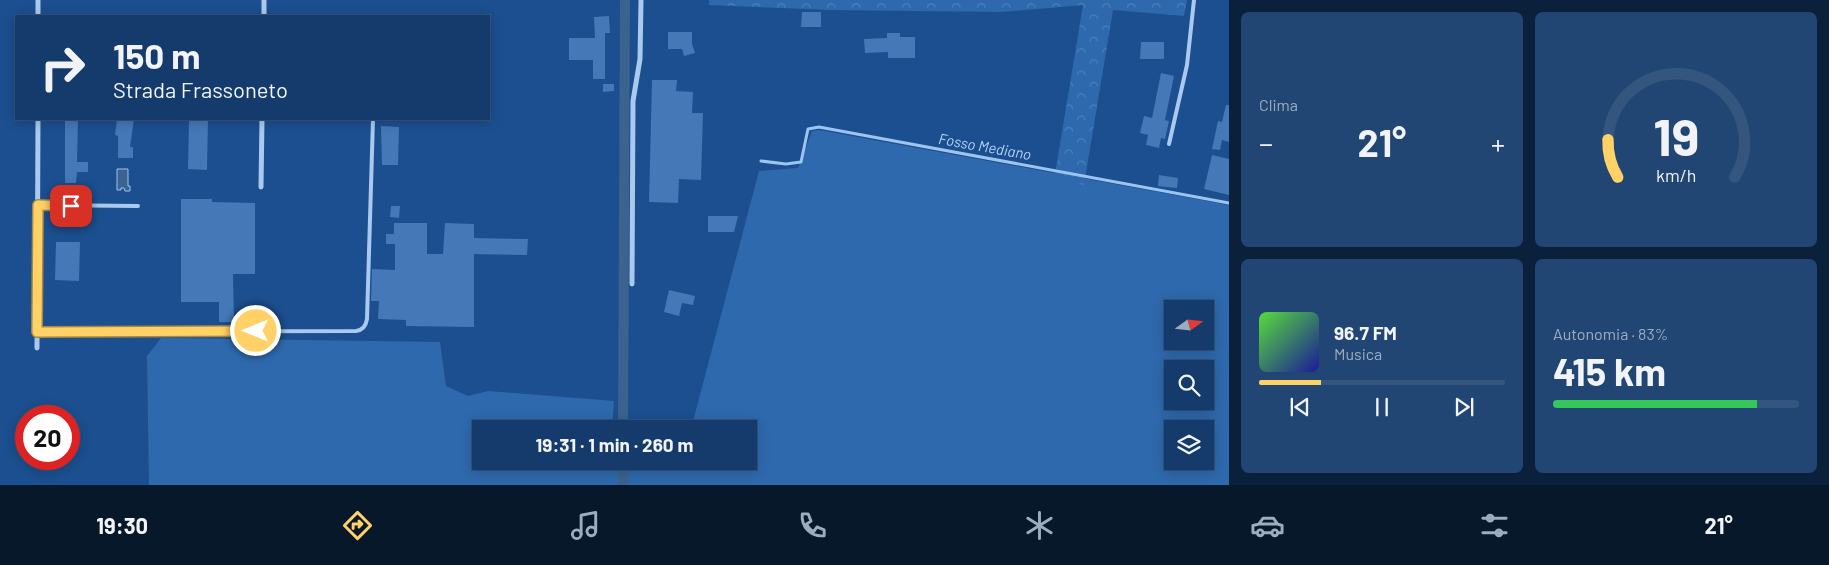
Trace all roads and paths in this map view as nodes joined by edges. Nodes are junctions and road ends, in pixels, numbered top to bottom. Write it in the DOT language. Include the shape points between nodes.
graph roads {
  1 [pos="38,0"];
  2 [pos="264,0"];
  3 [pos="641,0"];
  4 [pos="1194,0"];
  5 [pos="38,15"];
  6 [pos="264,15"];
  7 [pos="38,120"];
  8 [pos="262,120"];
  9 [pos="374,120"];
  10 [pos="1169,144"];
  11 [pos="261,187"];
  12 [pos="38,205"];
  13 [pos="138,206"];
  14 [pos="632,284"];
  15 [pos="37,332"];
  16 [pos="37,348"];
  1 -- 5 [label="street"];
  2 -- 6 [label="street"];
  3 -- 14 [label="street" via="641,55 633,101"];
  4 -- 10 [label="lane" via="1187,65"];
  7 -- 12 [label="street"];
  8 -- 11 [label="street"];
  9 -- 15 [label="lane" via="367,319 362,329"];
  12 -- 13 [label="lane"];
  12 -- 15 [label="street"];
  15 -- 16 [label="street"];
}
